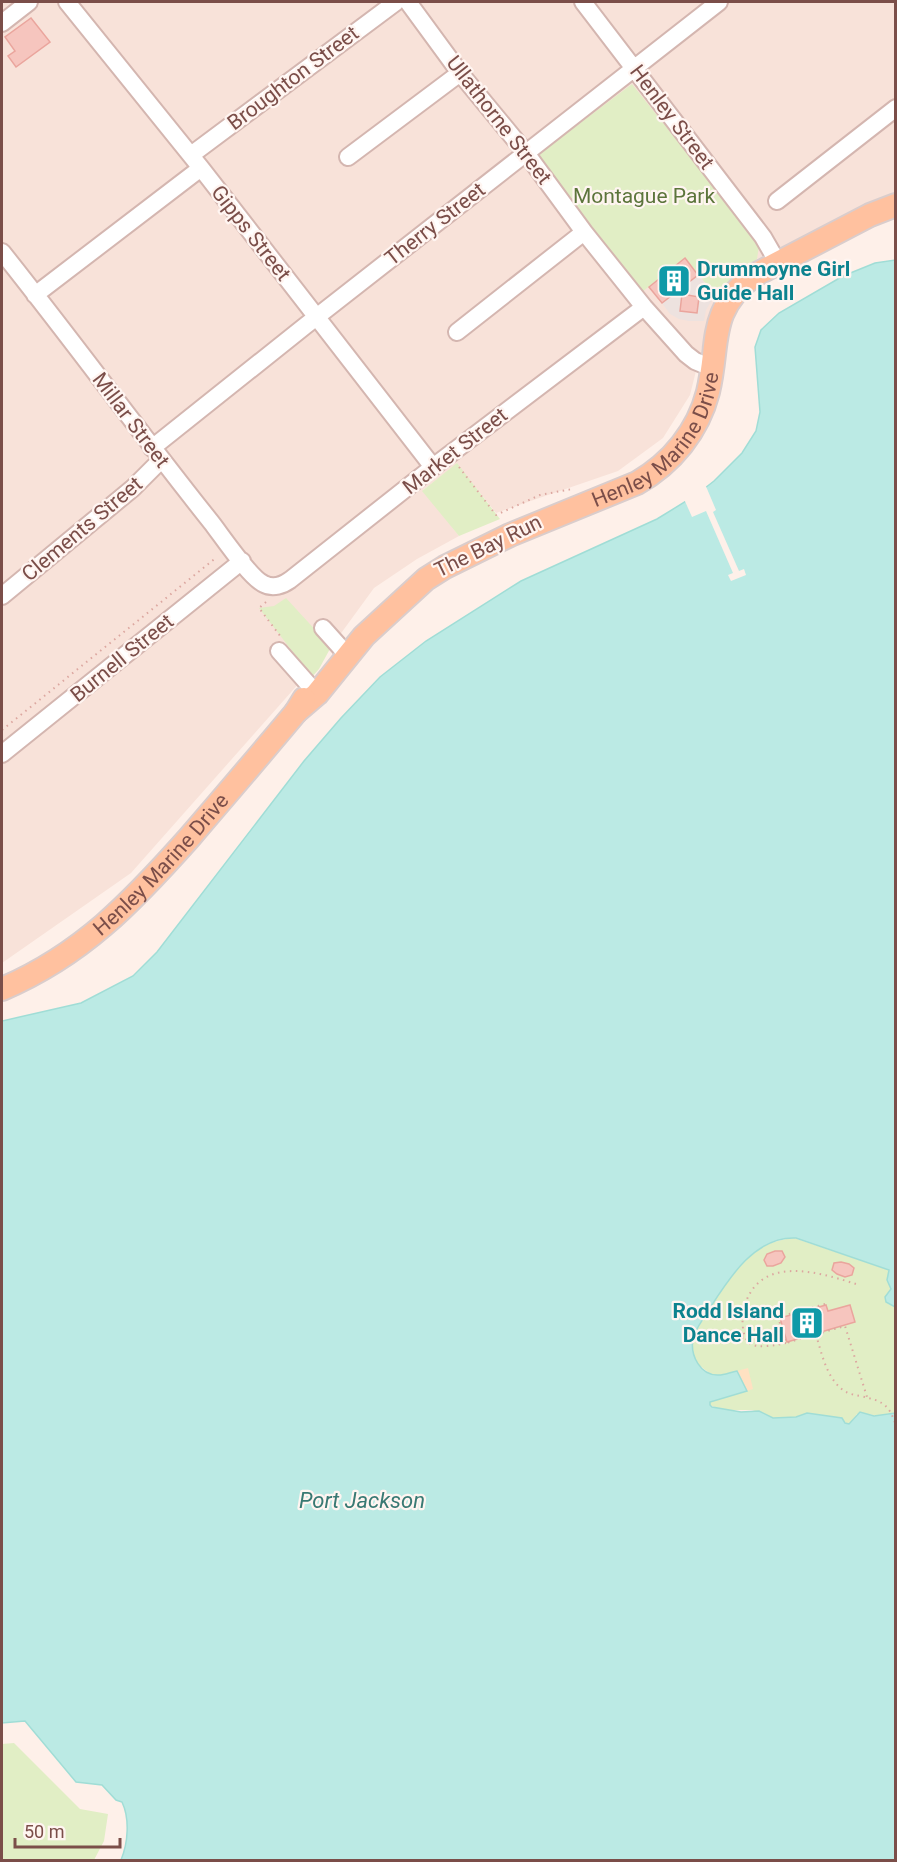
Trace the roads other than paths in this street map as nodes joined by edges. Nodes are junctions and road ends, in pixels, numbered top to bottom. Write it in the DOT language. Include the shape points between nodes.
graph roads {
  1 [pos="29,2"];
  2 [pos="67,2"];
  3 [pos="396,2"];
  4 [pos="408,2"];
  5 [pos="584,2"];
  6 [pos="719,2"];
  7 [pos="2,23"];
  8 [pos="634,67"];
  9 [pos="460,73"];
  10 [pos="896,108"];
  11 [pos="526,153"];
  12 [pos="348,157"];
  13 [pos="196,161"];
  14 [pos="777,201"];
  15 [pos="896,205"];
  16 [pos="584,232"];
  17 [pos="2,252"];
  18 [pos="778,263"];
  19 [pos="35,295"];
  20 [pos="644,307"];
  21 [pos="316,317"];
  22 [pos="457,332"];
  23 [pos="712,368"];
  24 [pos="157,454"];
  25 [pos="433,467"];
  26 [pos="242,561"];
  27 [pos="265,585"];
  28 [pos="2,596"];
  29 [pos="323,628"];
  30 [pos="279,651"];
  31 [pos="346,654"];
  32 [pos="314,691"];
  33 [pos="2,754"];
  34 [pos="2,989"];
  1 -- 7 [label="street"];
  2 -- 13 [label="street, Gipps Street"];
  3 -- 13 [label="street, Broughton Street"];
  4 -- 9 [label="street, Ullathorne Street"];
  5 -- 8 [label="street, Henley Street"];
  6 -- 8 [label="street, Therry Street"];
  8 -- 11 [label="street, Therry Street"];
  8 -- 18 [label="street, Henley Street" via="763,237"];
  9 -- 11 [label="street, Ullathorne Street"];
  9 -- 12 [label="street"];
  10 -- 14 [label="street"];
  11 -- 16 [label="street, Ullathorne Street"];
  11 -- 21 [label="street, Therry Street"];
  13 -- 19 [label="street, Broughton Street"];
  13 -- 21 [label="street, Gipps Street"];
  15 -- 18 [label="main road, Henley Marine Drive"];
  16 -- 20 [label="street, Ullathorne Street"];
  16 -- 22 [label="street"];
  17 -- 19 [label="street, Millar Street"];
  18 -- 23 [label="main road, Henley Marine Drive" via="753,276 730,298 717,327"];
  19 -- 24 [label="street, Millar Street"];
  20 -- 23 [label="street, Ullathorne Street" via="686,354"];
  20 -- 25 [label="street, Market Street"];
  21 -- 24 [label="street, Therry Street"];
  21 -- 25 [label="street, Gipps Street"];
  23 -- 31 [label="main road, Henley Marine Drive" via="695,426 684,443 652,474 445,567 407,594"];
  24 -- 26 [label="street, Millar Street"];
  24 -- 28 [label="street, Clements Street" via="133,488"];
  25 -- 27 [label="street, Market Street" via="290,580"];
  26 -- 27 [label="street, Millar Street"];
  26 -- 33 [label="street, Burnell Street"];
  29 -- 31 [label="street"];
  30 -- 32 [label="street"];
  31 -- 32 [label="main road, Henley Marine Drive" via="325,668"];
  32 -- 34 [label="main road, Henley Marine Drive" via="230,793 110,920 43,970"];
}
